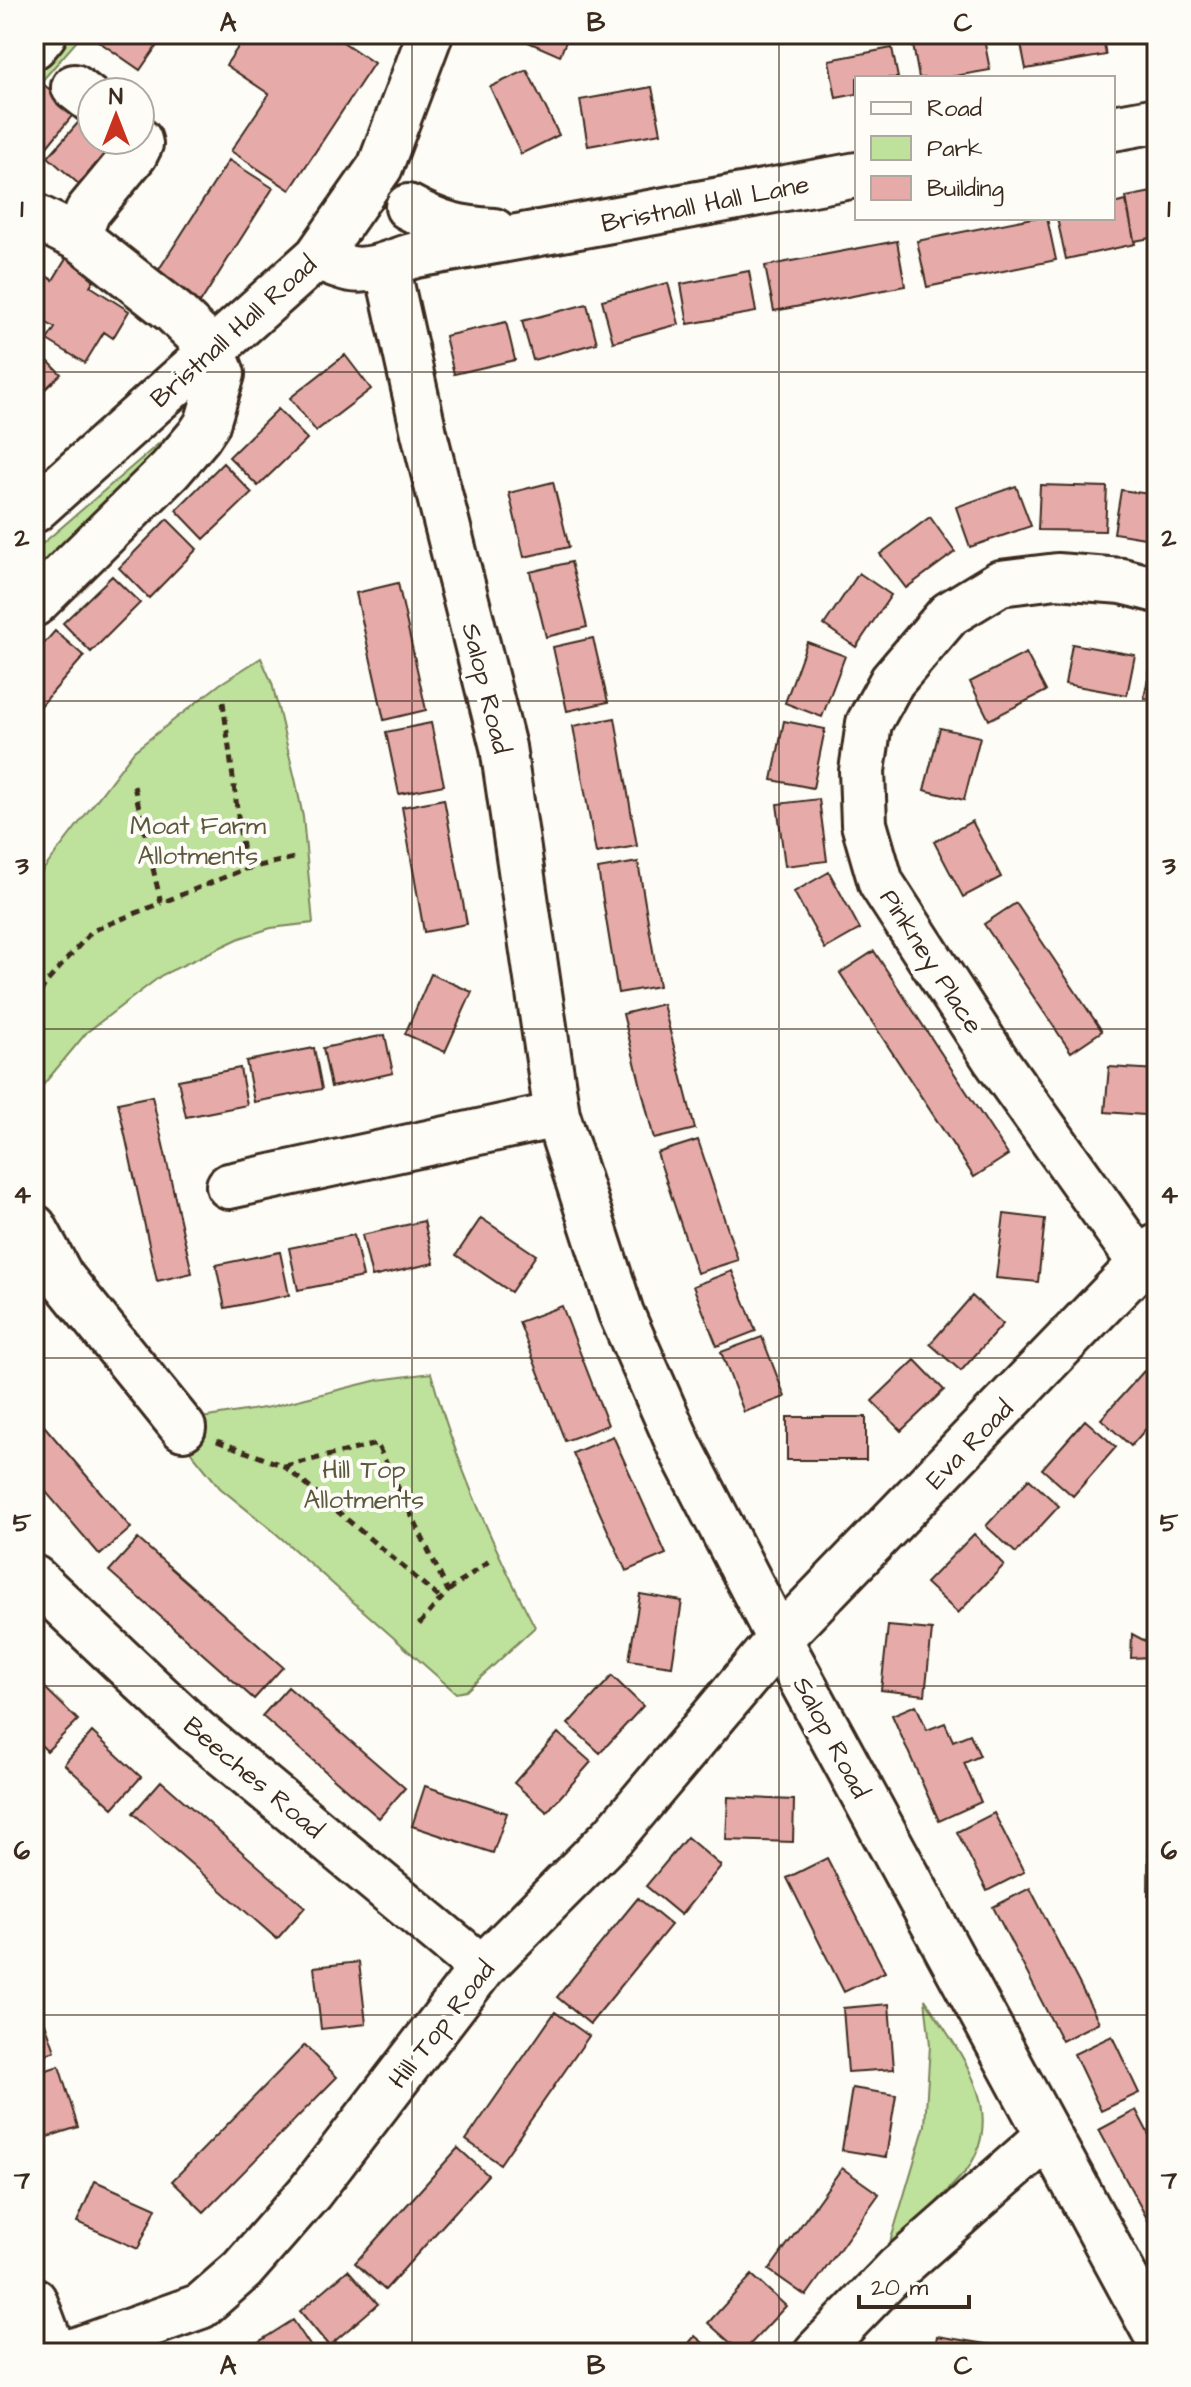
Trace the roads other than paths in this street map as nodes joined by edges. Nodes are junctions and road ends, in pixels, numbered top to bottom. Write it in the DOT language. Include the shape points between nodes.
graph roads {
  1 [pos="44,34"];
  2 [pos="430,34"];
  3 [pos="34,46"];
  4 [pos="1157,120"];
  5 [pos="1115,128"];
  6 [pos="133,156"];
  7 [pos="380,167"];
  8 [pos="855,175"];
  9 [pos="408,207"];
  10 [pos="34,216"];
  11 [pos="552,232"];
  12 [pos="82,240"];
  13 [pos="317,257"];
  14 [pos="396,262"];
  15 [pos="213,350"];
  16 [pos="34,510"];
  17 [pos="1157,590"];
  18 [pos="34,604"];
  19 [pos="557,1115"];
  20 [pos="229,1186"];
  21 [pos="34,1227"];
  22 [pos="1150,1256"];
  23 [pos="183,1428"];
  24 [pos="34,1578"];
  25 [pos="779,1639"];
  26 [pos="482,1968"];
  27 [pos="1048,2136"];
  28 [pos="34,2300"];
  29 [pos="1157,2336"];
  30 [pos="54,2353"];
  31 [pos="68,2353"];
  32 [pos="816,2353"];
  1 -- 3 [label="street"];
  2 -- 7 [label="street, Bristnall Hall Road"];
  4 -- 5 [label="street"];
  6 -- 12 [label="street" via="88,211"];
  7 -- 9 [label="street"];
  7 -- 13 [label="street, Bristnall Hall Road"];
  8 -- 11 [label="street, Bristnall Hall Lane"];
  9 -- 11 [label="street, Bristnall Hall Lane" via="460,229"];
  9 -- 14 [label="street, Salop Road" via="411,240"];
  10 -- 12 [label="street"];
  11 -- 14 [label="street, Bristnall Hall Lane"];
  12 -- 15 [label="street" via="174,312"];
  13 -- 14 [label="street, Bristnall Hall Lane" via="352,270"];
  13 -- 15 [label="street, Bristnall Hall Road"];
  14 -- 19 [label="street, Salop Road" via="427,448 503,747"];
  15 -- 16 [label="street, Bristnall Hall Road"];
  15 -- 18 [label="street" via="222,374 207,424 170,470"];
  17 -- 22 [label="street, Pinkney Place" via="1122,581 1057,576 1000,583 949,614 892,681 869,723 862,771 864,824 881,883 995,1059"];
  19 -- 20 [label="street"];
  19 -- 25 [label="street, Salop Road" via="621,1313 680,1447"];
  21 -- 23 [label="street" via="61,1277"];
  22 -- 25 [label="street, Eva Road"];
  24 -- 26 [label="street, Beeches Road" via="196,1731"];
  25 -- 26 [label="street, Hill Top Road" via="614,1835"];
  25 -- 27 [label="street, Salop Road"];
  26 -- 31 [label="street, Hill Top Road" via="310,2192 242,2270 201,2306"];
  27 -- 29 [label="street, Salop Road"];
  27 -- 32 [label="street" via="898,2268"];
  28 -- 30 [label="street"];
}
